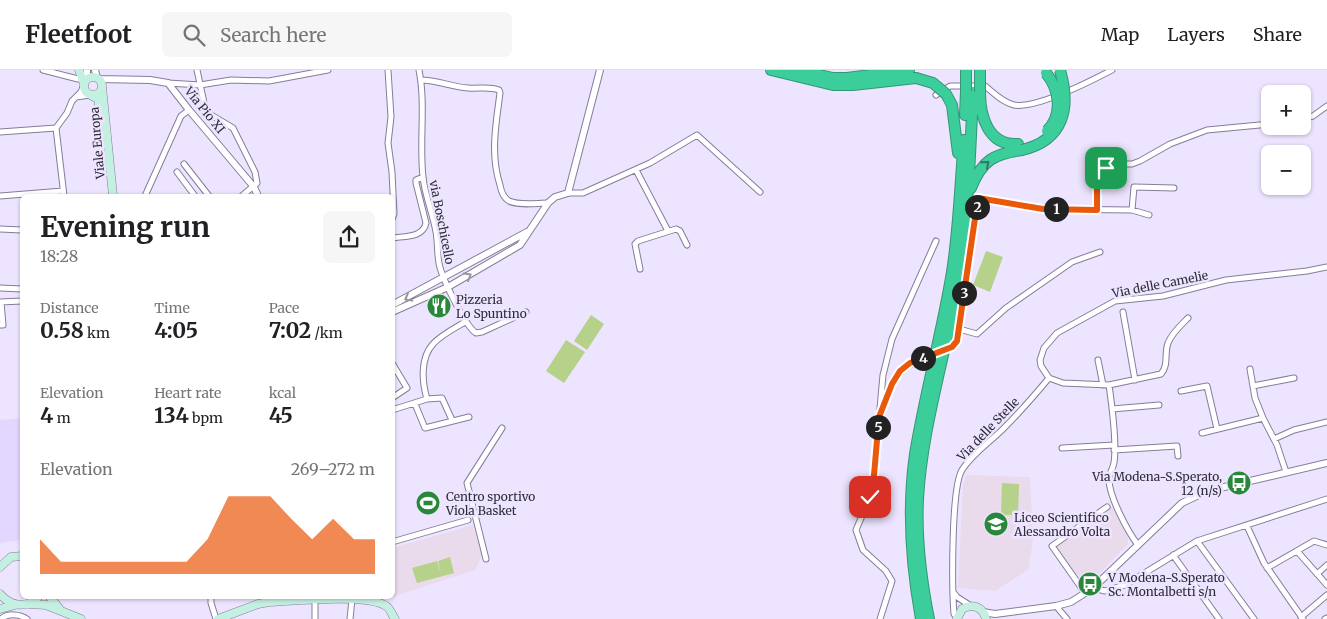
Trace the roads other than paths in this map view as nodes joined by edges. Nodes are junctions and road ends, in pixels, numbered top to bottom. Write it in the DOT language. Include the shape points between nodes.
graph roads {
  1 [pos="42,70"];
  2 [pos="79,70"];
  3 [pos="197,70"];
  4 [pos="328,70"];
  5 [pos="388,70"];
  6 [pos="419,70"];
  7 [pos="600,70"];
  8 [pos="771,70"];
  9 [pos="795,70"];
  10 [pos="966,70"];
  11 [pos="974,70"];
  12 [pos="980,70"];
  13 [pos="1060,70"];
  14 [pos="1112,70"];
  15 [pos="1044,72"];
  16 [pos="97,74"];
  17 [pos="912,74"];
  18 [pos="84,80"];
  19 [pos="112,80"];
  20 [pos="421,80"];
  21 [pos="168,83"];
  22 [pos="200,85"];
  23 [pos="102,88"];
  24 [pos="973,92"];
  25 [pos="941,94"];
  26 [pos="91,95"];
  27 [pos="76,97"];
  28 [pos="1327,106"];
  29 [pos="189,110"];
  30 [pos="1311,117"];
  31 [pos="1261,125"];
  32 [pos="56,128"];
  33 [pos="0,132"];
  34 [pos="1020,147"];
  35 [pos="184,164"];
  36 [pos="636,170"];
  37 [pos="177,172"];
  38 [pos="423,177"];
  39 [pos="254,187"];
  40 [pos="1174,188"];
  41 [pos="0,189"];
  42 [pos="760,192"];
  43 [pos="568,193"];
  44 [pos="63,194"];
  45 [pos="108,194"];
  46 [pos="113,194"];
  47 [pos="145,194"];
  48 [pos="194,194"];
  49 [pos="207,194"];
  50 [pos="245,194"];
  51 [pos="257,194"];
  52 [pos="393,194"];
  53 [pos="20,195"];
  54 [pos="0,196"];
  55 [pos="963,199"];
  56 [pos="548,203"];
  57 [pos="1097,210"];
  58 [pos="1132,210"];
  59 [pos="1149,215"];
  60 [pos="0,229"];
  61 [pos="20,230"];
  62 [pos="668,231"];
  63 [pos="527,232"];
  64 [pos="395,238"];
  65 [pos="936,241"];
  66 [pos="686,246"];
  67 [pos="1100,252"];
  68 [pos="1327,266"];
  69 [pos="640,269"];
  70 [pos="444,278"];
  71 [pos="448,287"];
  72 [pos="0,288"];
  73 [pos="20,289"];
  74 [pos="20,301"];
  75 [pos="1,302"];
  76 [pos="395,303"];
  77 [pos="395,311"];
  78 [pos="526,312"];
  79 [pos="1123,312"];
  80 [pos="1188,318"];
  81 [pos="465,322"];
  82 [pos="0,325"];
  83 [pos="959,329"];
  84 [pos="1098,360"];
  85 [pos="395,368"];
  86 [pos="1250,368"];
  87 [pos="1049,378"];
  88 [pos="1294,378"];
  89 [pos="1134,380"];
  90 [pos="1106,385"];
  91 [pos="1253,386"];
  92 [pos="1181,391"];
  93 [pos="395,396"];
  94 [pos="426,399"];
  95 [pos="415,404"];
  96 [pos="1159,405"];
  97 [pos="395,409"];
  98 [pos="1112,409"];
  99 [pos="468,417"];
  100 [pos="879,417"];
  101 [pos="1263,418"];
  102 [pos="452,420"];
  103 [pos="1327,422"];
  104 [pos="502,428"];
  105 [pos="1217,429"];
  106 [pos="1202,433"];
  107 [pos="1274,439"];
  108 [pos="1062,448"];
  109 [pos="1114,448"];
  110 [pos="1178,456"];
  111 [pos="1327,463"];
  112 [pos="1286,472"];
  113 [pos="1327,499"];
  114 [pos="1107,507"];
  115 [pos="468,520"];
  116 [pos="1247,526"];
  117 [pos="395,541"];
  118 [pos="1197,541"];
  119 [pos="1138,545"];
  120 [pos="1327,545"];
  121 [pos="1297,551"];
  122 [pos="1173,555"];
  123 [pos="20,556"];
  124 [pos="486,559"];
  125 [pos="1327,565"];
  126 [pos="0,566"];
  127 [pos="1267,568"];
  128 [pos="1317,574"];
  129 [pos="1327,585"];
  130 [pos="1093,588"];
  131 [pos="953,590"];
  132 [pos="0,594"];
  133 [pos="1085,594"];
  134 [pos="1327,595"];
  135 [pos="35,599"];
  136 [pos="52,599"];
  137 [pos="211,599"];
  138 [pos="322,599"];
  139 [pos="352,599"];
  140 [pos="360,599"];
  141 [pos="315,600"];
  142 [pos="29,604"];
  143 [pos="18,605"];
  144 [pos="971,606"];
  145 [pos="1056,606"];
  146 [pos="0,609"];
  147 [pos="62,611"];
  148 [pos="986,617"];
  149 [pos="956,618"];
  150 [pos="1302,618"];
  151 [pos="1,619"];
  152 [pos="27,619"];
  153 [pos="81,619"];
  154 [pos="217,619"];
  155 [pos="315,619"];
  156 [pos="350,619"];
  157 [pos="395,619"];
  158 [pos="880,619"];
  159 [pos="921,619"];
  160 [pos="929,619"];
  161 [pos="1067,619"];
  162 [pos="1219,619"];
  163 [pos="1254,619"];
  1 -- 18 [label="street"];
  2 -- 18 [label="main road"];
  3 -- 22 [label="street"];
  4 -- 22 [label="street" via="269,81 231,80"];
  5 -- 52 [label="street" via="391,117 388,143"];
  6 -- 20 [label="street"];
  7 -- 43 [label="street"];
  8 -- 17 [label="highway" via="832,85 853,85"];
  9 -- 17 [label="highway" via="834,78"];
  10 -- 24 [label="highway, bridge"];
  11 -- 24 [label="highway"];
  12 -- 24 [label="highway, bridge"];
  13 -- 34 [label="highway, bridge" via="1065,100 1061,123 1041,144"];
  14 -- 25 [label="street" via="1086,84 1034,103 1016,105 1003,101 985,86 950,86"];
  15 -- 34 [label="highway, bridge" via="1052,80 1058,102 1053,122 1043,135"];
  16 -- 18 [label="main road"];
  16 -- 19 [label="street, Via Pio XI"];
  16 -- 23 [label="main road, Viale Europa"];
  17 -- 25 [label="highway, bridge" via="933,83"];
  18 -- 26 [label="main road, Viale Europa" via="85,92"];
  18 -- 27 [label="street"];
  19 -- 21 [label="street, Via Pio XI"];
  19 -- 23 [label="street"];
  20 -- 38 [label="street, via Boschicello"];
  20 -- 56 [label="street" via="499,90 494,165 501,189 508,201"];
  21 -- 22 [label="street"];
  21 -- 29 [label="street, Via Pio XI"];
  22 -- 39 [label="street" via="206,112 233,128 255,172 257,183"];
  23 -- 26 [label="main road" via="99,93"];
  23 -- 46 [label="main road, Viale Europa"];
  24 -- 34 [label="highway" via="986,126 1001,141"];
  24 -- 55 [label="highway" via="965,125"];
  25 -- 55 [label="highway" via="952,105 958,150 957,181"];
  26 -- 27 [label="street"];
  26 -- 45 [label="main road, Viale Europa" via="98,99 99,104"];
  27 -- 32 [label="street"];
  28 -- 30 [label="street"];
  29 -- 39 [label="street, Via Pio XI"];
  29 -- 47 [label="street" via="180,116"];
  31 -- 57 [label="street" via="1207,130 1170,144 1132,164 1113,164 1097,180"];
  32 -- 33 [label="street"];
  32 -- 44 [label="street"];
  55 -- 34 [label="highway, one-way" via="985,163"];
  35 -- 49 [label="street"];
  36 -- 42 [label="street" via="696,135"];
  36 -- 43 [label="street" via="583,193"];
  36 -- 62 [label="street"];
  37 -- 48 [label="street"];
  38 -- 64 [label="street" via="416,180 426,222 423,232"];
  38 -- 70 [label="street, via Boschicello"];
  39 -- 50 [label="street"];
  39 -- 51 [label="street, Via Pio XI"];
  40 -- 58 [label="street" via="1134,187"];
  41 -- 54 [label="street"];
  43 -- 56 [label="street"];
  53 -- 54 [label="street"];
  55 -- 159 [label="highway" via="952,272 915,454 911,549"];
  55 -- 160 [label="highway" via="957,287 923,453 918,499 918,547"];
  56 -- 63 [label="street"];
  57 -- 58 [label="street"];
  57 -- 83 [label="street" via="1043,209 978,198"];
  58 -- 59 [label="street"];
  60 -- 61 [label="street"];
  62 -- 66 [label="street" via="680,231"];
  62 -- 69 [label="street" via="635,244"];
  63 -- 70 [label="street"];
  71 -- 63 [label="street, one-way" via="520,245"];
  65 -- 100 [label="street" via="892,339 883,375"];
  67 -- 83 [label="street" via="1072,262 1026,293 977,334"];
  68 -- 87 [label="street, Via delle Camelie" via="1226,280 1163,296 1114,302 1057,333 1044,348 1040,360"];
  70 -- 71 [label="street, via Boschicello"];
  70 -- 76 [label="street, one-way"];
  71 -- 77 [label="street"];
  71 -- 81 [label="street, via Boschicello"];
  72 -- 73 [label="street"];
  74 -- 75 [label="street"];
  75 -- 82 [label="street" via="3,325"];
  78 -- 81 [label="street" via="479,333 471,330"];
  79 -- 89 [label="street"];
  80 -- 89 [label="street" via="1168,344 1166,369 1161,374"];
  81 -- 94 [label="street" via="435,342 426,356 422,384"];
  83 -- 100 [label="street, bridge" via="952,347 910,363 900,371"];
  84 -- 90 [label="street"];
  85 -- 93 [label="street" via="407,388"];
  86 -- 91 [label="street"];
  87 -- 90 [label="street" via="1063,383"];
  87 -- 131 [label="street, Via delle Stelle" via="961,472 955,506"];
  88 -- 91 [label="street"];
  89 -- 90 [label="street"];
  90 -- 98 [label="street"];
  91 -- 101 [label="street"];
  92 -- 105 [label="street" via="1207,386"];
  94 -- 95 [label="street"];
  94 -- 102 [label="street" via="442,398"];
  95 -- 97 [label="street"];
  95 -- 102 [label="street" via="425,428"];
  96 -- 98 [label="street"];
  98 -- 109 [label="street"];
  99 -- 102 [label="street"];
  100 -- 158 [label="street" via="870,497 856,530 863,550 892,581"];
  101 -- 105 [label="street"];
  101 -- 107 [label="street"];
  103 -- 107 [label="street"];
  104 -- 124 [label="street" via="467,483"];
  105 -- 106 [label="street"];
  107 -- 112 [label="street"];
  108 -- 109 [label="street"];
  109 -- 110 [label="street" via="1177,446"];
  109 -- 119 [label="street" via="1109,479 1123,522"];
  111 -- 112 [label="street"];
  112 -- 119 [label="street" via="1207,491 1182,503"];
  113 -- 116 [label="street"];
  114 -- 133 [label="street" via="1052,546"];
  115 -- 117 [label="street"];
  116 -- 118 [label="street"];
  116 -- 127 [label="street"];
  118 -- 122 [label="street"];
  118 -- 163 [label="street"];
  119 -- 130 [label="street"];
  120 -- 121 [label="street" via="1314,541"];
  121 -- 127 [label="street"];
  121 -- 128 [label="street"];
  122 -- 130 [label="street" via="1125,585 1105,591"];
  122 -- 162 [label="street"];
  123 -- 126 [label="main road" via="11,557"];
  125 -- 128 [label="street"];
  127 -- 150 [label="street"];
  128 -- 129 [label="street"];
  130 -- 133 [label="street"];
  131 -- 144 [label="street" via="957,597"];
  131 -- 149 [label="street, Via delle Stelle"];
  132 -- 143 [label="main road"];
  133 -- 145 [label="street"];
  134 -- 150 [label="street"];
  135 -- 142 [label="main road"];
  136 -- 147 [label="main road"];
  137 -- 154 [label="street"];
  138 -- 141 [label="main road"];
  139 -- 156 [label="street"];
  140 -- 157 [label="main road" via="387,606"];
  141 -- 154 [label="main road" via="258,604"];
  141 -- 155 [label="street"];
  142 -- 143 [label="main road"];
  142 -- 147 [label="main road" via="46,605"];
  143 -- 146 [label="main road"];
  144 -- 148 [label="main road"];
  144 -- 149 [label="main road" via="962,609"];
  145 -- 148 [label="street"];
  145 -- 161 [label="street"];
  147 -- 153 [label="main road"];
  151 -- 152 [label="street" via="10,615"];
}
